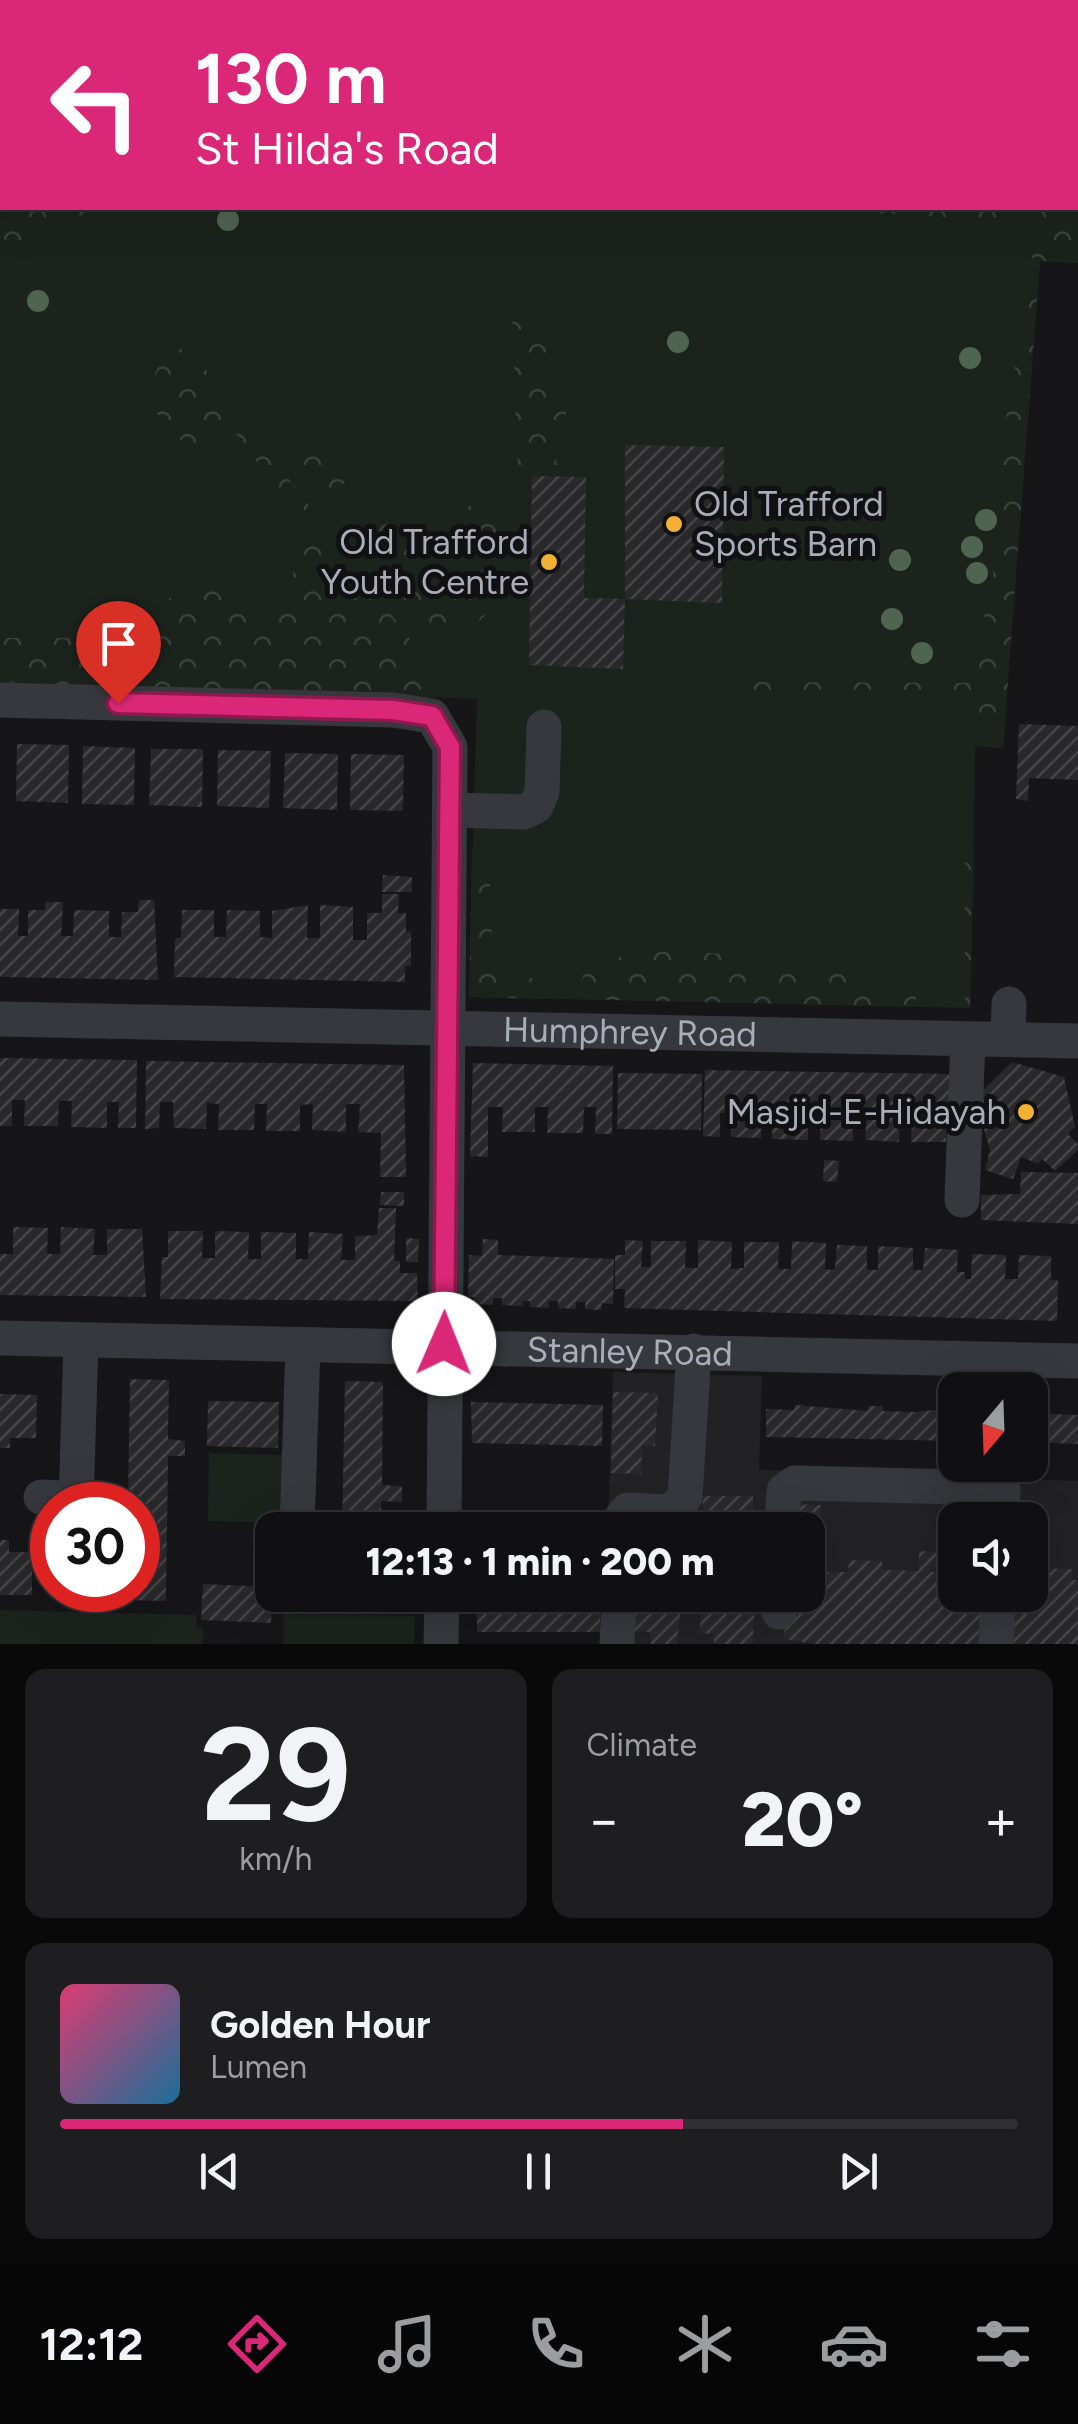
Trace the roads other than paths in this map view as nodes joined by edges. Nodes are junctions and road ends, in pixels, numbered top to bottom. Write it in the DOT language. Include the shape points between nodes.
graph roads {
  1 [pos="0,700"];
  2 [pos="544,727"];
  3 [pos="450,810"];
  4 [pos="0,1018"];
  5 [pos="446,1025"];
  6 [pos="968,1038"];
  7 [pos="1078,1042"];
  8 [pos="962,1200"];
  9 [pos="0,1338"];
  10 [pos="81,1341"];
  11 [pos="303,1344"];
  12 [pos="444,1344"];
  13 [pos="694,1351"];
  14 [pos="1078,1361"];
  15 [pos="77,1482"];
  16 [pos="983,1502"];
  17 [pos="298,1512"];
  18 [pos="452,1512"];
  19 [pos="626,1512"];
  20 [pos="670,1512"];
  21 [pos="670,1512"];
  22 [pos="782,1512"];
  23 [pos="442,1612"];
  24 [pos="618,1612"];
  25 [pos="997,1612"];
  26 [pos="441,1644"];
  27 [pos="617,1644"];
  28 [pos="996,1644"];
  1 -- 3 [label="street" via="432,716 450,747"];
  2 -- 3 [label="street" via="536,806 524,812"];
  3 -- 5 [label="street"];
  4 -- 5 [label="street, Humphrey Road"];
  5 -- 6 [label="street, Humphrey Road"];
  5 -- 12 [label="street"];
  6 -- 7 [label="street, Humphrey Road" via="1008,1022"];
  6 -- 8 [label="street"];
  9 -- 10 [label="street, Stanley Road"];
  10 -- 11 [label="street, Stanley Road"];
  10 -- 15 [label="street"];
  11 -- 12 [label="street, Stanley Road"];
  11 -- 17 [label="street"];
  12 -- 13 [label="street, Stanley Road"];
  12 -- 18 [label="street"];
  13 -- 14 [label="street, Stanley Road"];
  13 -- 21 [label="street" via="684,1497"];
  16 -- 22 [label="street" via="794,1483 784,1491"];
  19 -- 20 [label="street"];
  23 -- 26 [label="street"];
  24 -- 27 [label="street"];
  25 -- 28 [label="street"];
}
